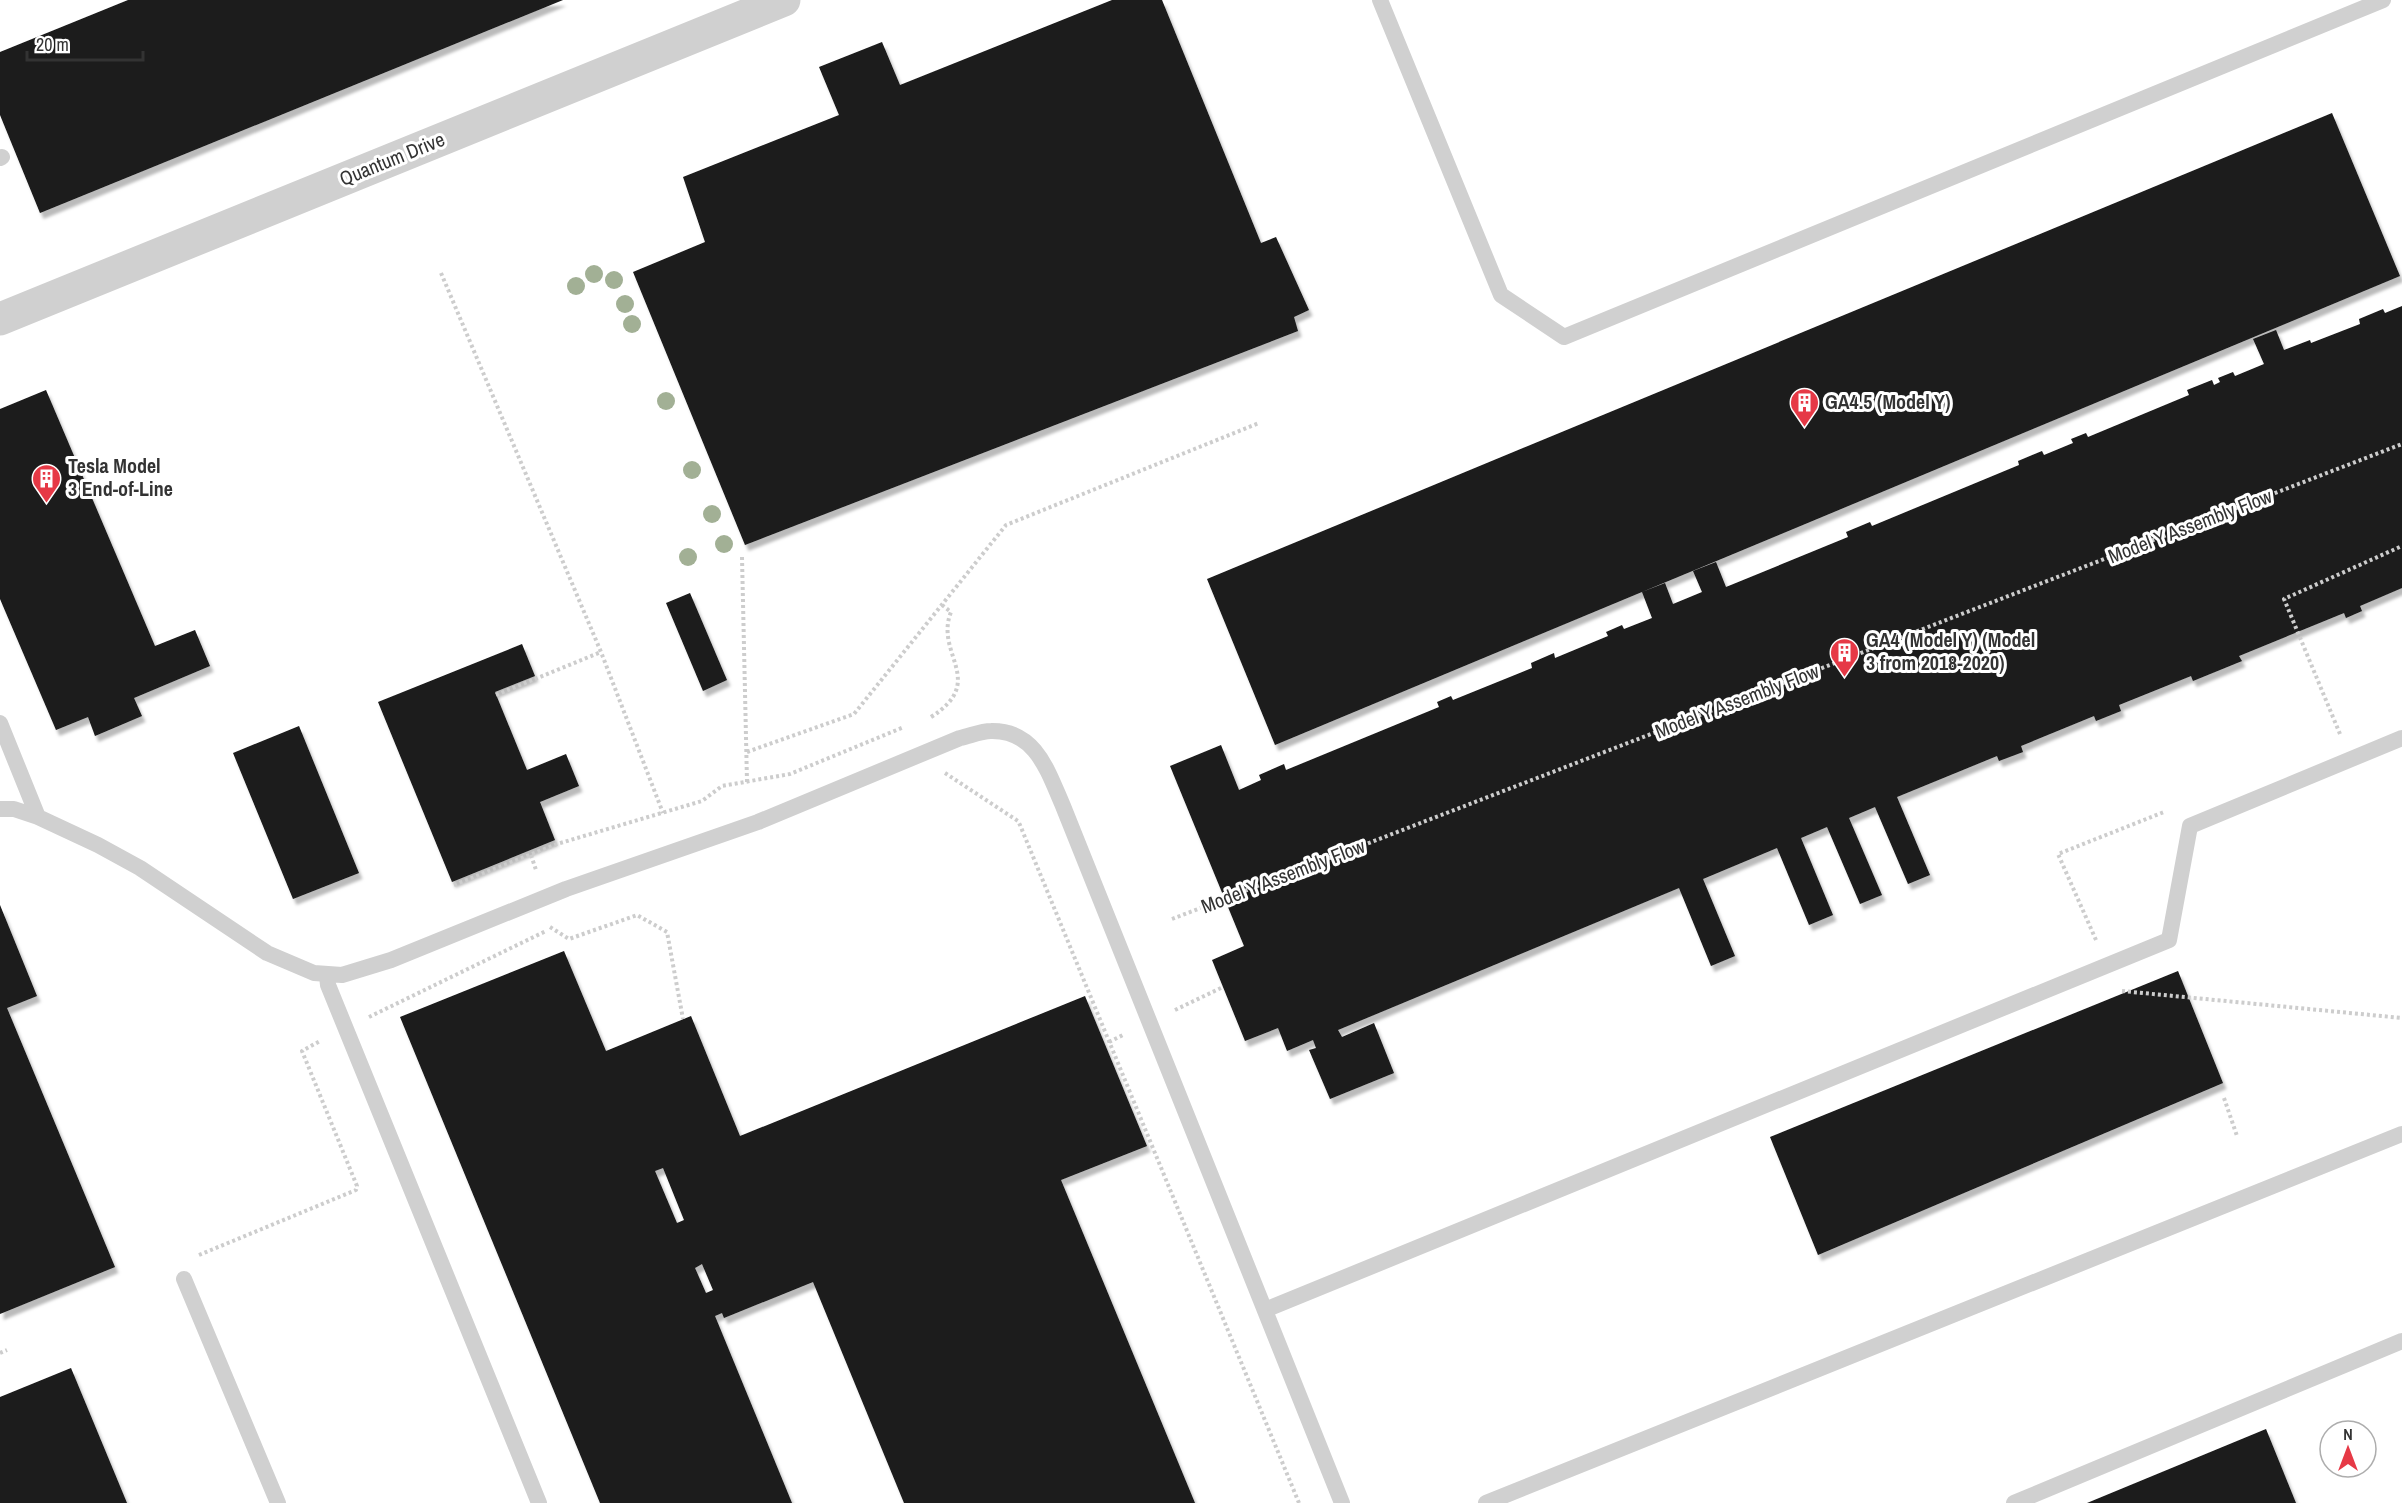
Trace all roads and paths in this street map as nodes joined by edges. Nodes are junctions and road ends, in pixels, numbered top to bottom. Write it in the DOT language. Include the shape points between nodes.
graph roads {
  1 [pos="784,0"];
  2 [pos="1380,0"];
  3 [pos="2383,0"];
  4 [pos="741,8"];
  5 [pos="441,273"];
  6 [pos="0,319"];
  7 [pos="1259,423"];
  8 [pos="2402,444"];
  9 [pos="742,557"];
  10 [pos="942,605"];
  11 [pos="601,651"];
  12 [pos="496,695"];
  13 [pos="930,717"];
  14 [pos="0,723"];
  15 [pos="908,726"];
  16 [pos="886,734"];
  17 [pos="2402,738"];
  18 [pos="747,752"];
  19 [pos="919,756"];
  20 [pos="748,782"];
  21 [pos="0,808"];
  22 [pos="663,813"];
  23 [pos="38,817"];
  24 [pos="531,855"];
  25 [pos="454,885"];
  26 [pos="542,899"];
  27 [pos="1172,918"];
  28 [pos="550,929"];
  29 [pos="327,976"];
  30 [pos="683,1019"];
  31 [pos="347,1028"];
  32 [pos="2224,1098"];
  33 [pos="2402,1134"];
  34 [pos="2237,1136"];
  35 [pos="198,1256"];
  36 [pos="184,1279"];
  37 [pos="1265,1310"];
  38 [pos="2402,1341"];
  39 [pos="8,1350"];
  40 [pos="0,1353"];
  41 [pos="278,1503"];
  42 [pos="539,1503"];
  43 [pos="1299,1503"];
  44 [pos="1342,1503"];
  45 [pos="1486,1503"];
  46 [pos="2014,1503"];
  1 -- 4 [label="street, Quantum Drive"];
  2 -- 3 [label="lane" via="1501,295 1564,337"];
  4 -- 6 [label="street, Quantum Drive"];
  5 -- 11 [label="path"];
  7 -- 10 [label="path" via="1006,525"];
  8 -- 27 [label="path, Model Y Assembly Flow"];
  9 -- 18 [label="path"];
  10 -- 13 [label="path" via="951,612 946,632 958,679 957,690 951,702"];
  10 -- 18 [label="path" via="854,714"];
  11 -- 12 [label="path"];
  11 -- 22 [label="path"];
  14 -- 23 [label="lane"];
  15 -- 16 [label="path"];
  16 -- 19 [label="path"];
  16 -- 20 [label="path" via="790,774"];
  17 -- 37 [label="lane" via="2190,826 2169,940"];
  18 -- 20 [label="path"];
  19 -- 26 [label="lane" via="758,822"];
  19 -- 37 [label="lane" via="960,738 991,731 1012,734 1037,751 1063,806"];
  19 -- 43 [label="path" via="1018,821"];
  20 -- 22 [label="path" via="722,786 702,801"];
  21 -- 23 [label="lane"];
  22 -- 24 [label="path"];
  23 -- 29 [label="lane" via="140,868 267,953"];
  24 -- 25 [label="path"];
  24 -- 26 [label="path"];
  26 -- 28 [label="path"];
  26 -- 29 [label="lane" via="392,960"];
  28 -- 30 [label="path" via="569,939 637,915 667,932"];
  28 -- 31 [label="path"];
  29 -- 31 [label="lane"];
  31 -- 35 [label="path" via="302,1051 356,1190"];
  31 -- 42 [label="lane"];
  32 -- 34 [label="path"];
  33 -- 45 [label="lane"];
  36 -- 41 [label="lane"];
  37 -- 44 [label="lane"];
  38 -- 46 [label="lane"];
  39 -- 40 [label="path"];
}
